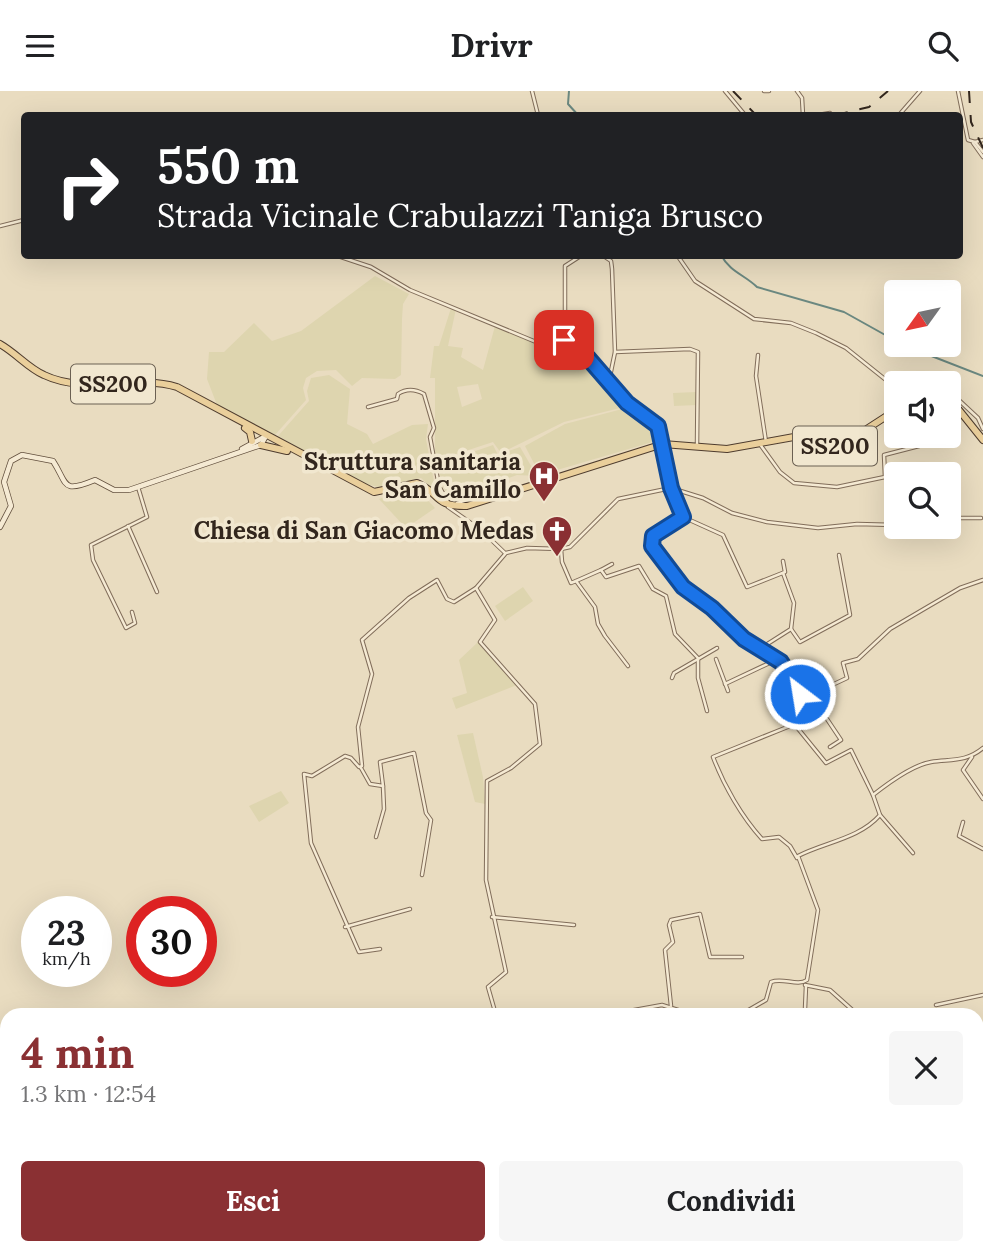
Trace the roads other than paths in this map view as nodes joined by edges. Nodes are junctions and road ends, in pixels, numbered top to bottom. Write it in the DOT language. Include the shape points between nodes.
graph roads {
  1 [pos="532,91"];
  2 [pos="725,91"];
  3 [pos="764,91"];
  4 [pos="769,91"];
  5 [pos="797,91"];
  6 [pos="920,91"];
  7 [pos="958,91"];
  8 [pos="537,112"];
  9 [pos="743,112"];
  10 [pos="803,112"];
  11 [pos="902,112"];
  12 [pos="962,112"];
  13 [pos="963,115"];
  14 [pos="983,140"];
  15 [pos="974,142"];
  16 [pos="983,155"];
  17 [pos="21,221"];
  18 [pos="0,226"];
  19 [pos="347,259"];
  20 [pos="576,259"];
  21 [pos="608,259"];
  22 [pos="680,259"];
  23 [pos="0,344"];
  24 [pos="562,351"];
  25 [pos="615,352"];
  26 [pos="758,355"];
  27 [pos="884,378"];
  28 [pos="609,381"];
  29 [pos="961,402"];
  30 [pos="368,407"];
  31 [pos="961,413"];
  32 [pos="229,416"];
  33 [pos="884,418"];
  34 [pos="983,429"];
  35 [pos="265,436"];
  36 [pos="252,441"];
  37 [pos="663,441"];
  38 [pos="982,441"];
  39 [pos="762,442"];
  40 [pos="261,445"];
  41 [pos="697,445"];
  42 [pos="914,448"];
  43 [pos="238,452"];
  44 [pos="305,457"];
  45 [pos="138,487"];
  46 [pos="671,488"];
  47 [pos="519,490"];
  48 [pos="445,505"];
  49 [pos="683,517"];
  50 [pos="961,518"];
  51 [pos="982,518"];
  52 [pos="884,525"];
  53 [pos="128,526"];
  54 [pos="0,527"];
  55 [pos="561,549"];
  56 [pos="506,553"];
  57 [pos="839,555"];
  58 [pos="783,561"];
  59 [pos="612,564"];
  60 [pos="601,570"];
  61 [pos="783,573"];
  62 [pos="983,580"];
  63 [pos="576,581"];
  64 [pos="476,588"];
  65 [pos="157,592"];
  66 [pos="132,613"];
  67 [pos="791,629"];
  68 [pos="761,647"];
  69 [pos="717,648"];
  70 [pos="716,659"];
  71 [pos="778,659"];
  72 [pos="698,660"];
  73 [pos="628,666"];
  74 [pos="672,678"];
  75 [pos="725,684"];
  76 [pos="728,691"];
  77 [pos="802,699"];
  78 [pos="707,711"];
  79 [pos="791,720"];
  80 [pos="830,747"];
  81 [pos="983,748"];
  82 [pos="972,757"];
  83 [pos="361,768"];
  84 [pos="383,786"];
  85 [pos="873,795"];
  86 [pos="983,799"];
  87 [pos="880,815"];
  88 [pos="963,822"];
  89 [pos="376,837"];
  90 [pos="983,849"];
  91 [pos="913,853"];
  92 [pos="797,858"];
  93 [pos="422,875"];
  94 [pos="410,909"];
  95 [pos="492,916"];
  96 [pos="574,925"];
  97 [pos="345,927"];
  98 [pos="380,949"];
  99 [pos="742,957"];
  100 [pos="805,984"];
  101 [pos="983,995"];
  102 [pos="936,1005"];
  103 [pos="671,1006"];
  104 [pos="494,1008"];
  105 [pos="633,1008"];
  106 [pos="676,1008"];
  107 [pos="752,1008"];
  108 [pos="805,1008"];
  109 [pos="850,1008"];
  1 -- 8 [label="street"];
  2 -- 9 [label="street"];
  3 -- 4 [label="street"];
  5 -- 10 [label="street"];
  6 -- 11 [label="street"];
  7 -- 12 [label="street"];
  13 -- 15 [label="street" via="967,135"];
  14 -- 15 [label="street"];
  15 -- 16 [label="street"];
  17 -- 18 [label="street"];
  19 -- 24 [label="street" via="410,290"];
  20 -- 24 [label="street" via="565,266"];
  21 -- 25 [label="street"];
  22 -- 27 [label="street" via="695,281 754,319 791,323 816,333 846,348"];
  23 -- 32 [label="main road, SS200" via="45,376 84,384 166,384"];
  24 -- 28 [label="street" via="588,358"];
  25 -- 28 [label="street"];
  25 -- 41 [label="street" via="698,352"];
  26 -- 39 [label="street"];
  28 -- 37 [label="street" via="627,403 653,420"];
  29 -- 34 [label="street"];
  30 -- 47 [label="street" via="397,399 403,391 415,389 424,394 434,428 430,437 439,486 448,502 455,504 517,486"];
  31 -- 38 [label="main road"];
  32 -- 35 [label="main road, SS200"];
  32 -- 36 [label="main road" via="250,432"];
  33 -- 39 [label="main road, SS200" via="839,447 805,435"];
  35 -- 36 [label="street"];
  35 -- 40 [label="street"];
  35 -- 44 [label="main road, SS200"];
  36 -- 43 [label="street"];
  37 -- 41 [label="main road, SS200"];
  37 -- 46 [label="street"];
  37 -- 47 [label="main road, SS200"];
  39 -- 41 [label="main road, SS200" via="727,449"];
  39 -- 42 [label="street" via="780,473 792,482 837,487 885,477 884,455"];
  40 -- 43 [label="street"];
  40 -- 44 [label="main road"];
  43 -- 45 [label="street"];
  44 -- 48 [label="main road, SS200" via="374,492 416,483"];
  45 -- 53 [label="street" via="148,515"];
  45 -- 54 [label="street" via="119,491 95,480 68,485 53,461 19,456 11,461 4,479 11,506"];
  46 -- 49 [label="street"];
  46 -- 52 [label="street" via="767,522 818,528"];
  46 -- 55 [label="street" via="618,499 578,541"];
  47 -- 48 [label="main road, SS200" via="467,506"];
  48 -- 56 [label="street"];
  49 -- 61 [label="street" via="723,535 747,587"];
  49 -- 68 [label="street" via="653,536 652,546 683,587 744,639"];
  50 -- 51 [label="street"];
  53 -- 65 [label="street"];
  53 -- 66 [label="street" via="93,542 91,555 121,624 127,628 135,623"];
  55 -- 56 [label="street"];
  55 -- 63 [label="street" via="571,583"];
  56 -- 64 [label="street"];
  57 -- 67 [label="street" via="850,615 800,642"];
  58 -- 61 [label="street"];
  59 -- 60 [label="street"];
  60 -- 63 [label="street"];
  60 -- 72 [label="street" via="607,577 639,566 653,589 666,596 675,634"];
  61 -- 67 [label="street" via="794,603"];
  62 -- 77 [label="street" via="960,588 890,629 858,659 843,663 847,678"];
  63 -- 73 [label="street" via="595,607 605,636"];
  64 -- 83 [label="street" via="454,602 434,580 362,640 372,674 358,727"];
  64 -- 95 [label="street" via="495,621 480,642 535,704 540,744 487,781 486,880"];
  67 -- 68 [label="street"];
  68 -- 71 [label="street"];
  69 -- 72 [label="street"];
  70 -- 75 [label="street"];
  71 -- 75 [label="street"];
  71 -- 77 [label="street"];
  72 -- 74 [label="street"];
  72 -- 78 [label="street"];
  75 -- 76 [label="street"];
  77 -- 79 [label="street" via="786,710"];
  77 -- 80 [label="street" via="827,719 841,740"];
  79 -- 85 [label="street" via="826,762 851,750"];
  79 -- 92 [label="street" via="790,726 713,757 748,824 762,839 779,837"];
  81 -- 82 [label="street"];
  82 -- 85 [label="street" via="930,762"];
  82 -- 86 [label="street" via="963,770"];
  83 -- 84 [label="street" via="370,784"];
  83 -- 97 [label="street" via="345,756 312,776 304,774 312,843"];
  84 -- 89 [label="street" via="384,809"];
  84 -- 93 [label="street" via="380,762 414,753 431,820"];
  85 -- 87 [label="street"];
  87 -- 91 [label="street"];
  87 -- 92 [label="street" via="846,838"];
  88 -- 90 [label="street" via="959,836"];
  92 -- 100 [label="street" via="818,910"];
  94 -- 97 [label="street"];
  95 -- 96 [label="street"];
  95 -- 104 [label="street" via="506,972 488,987"];
  97 -- 98 [label="street" via="359,952"];
  99 -- 103 [label="street" via="710,957 700,914 671,920 673,942 665,950"];
  100 -- 107 [label="street" via="771,982 766,1000"];
  100 -- 108 [label="street"];
  100 -- 109 [label="street" via="830,991"];
  101 -- 102 [label="street"];
  103 -- 105 [label="street"];
  103 -- 106 [label="street"];
}
